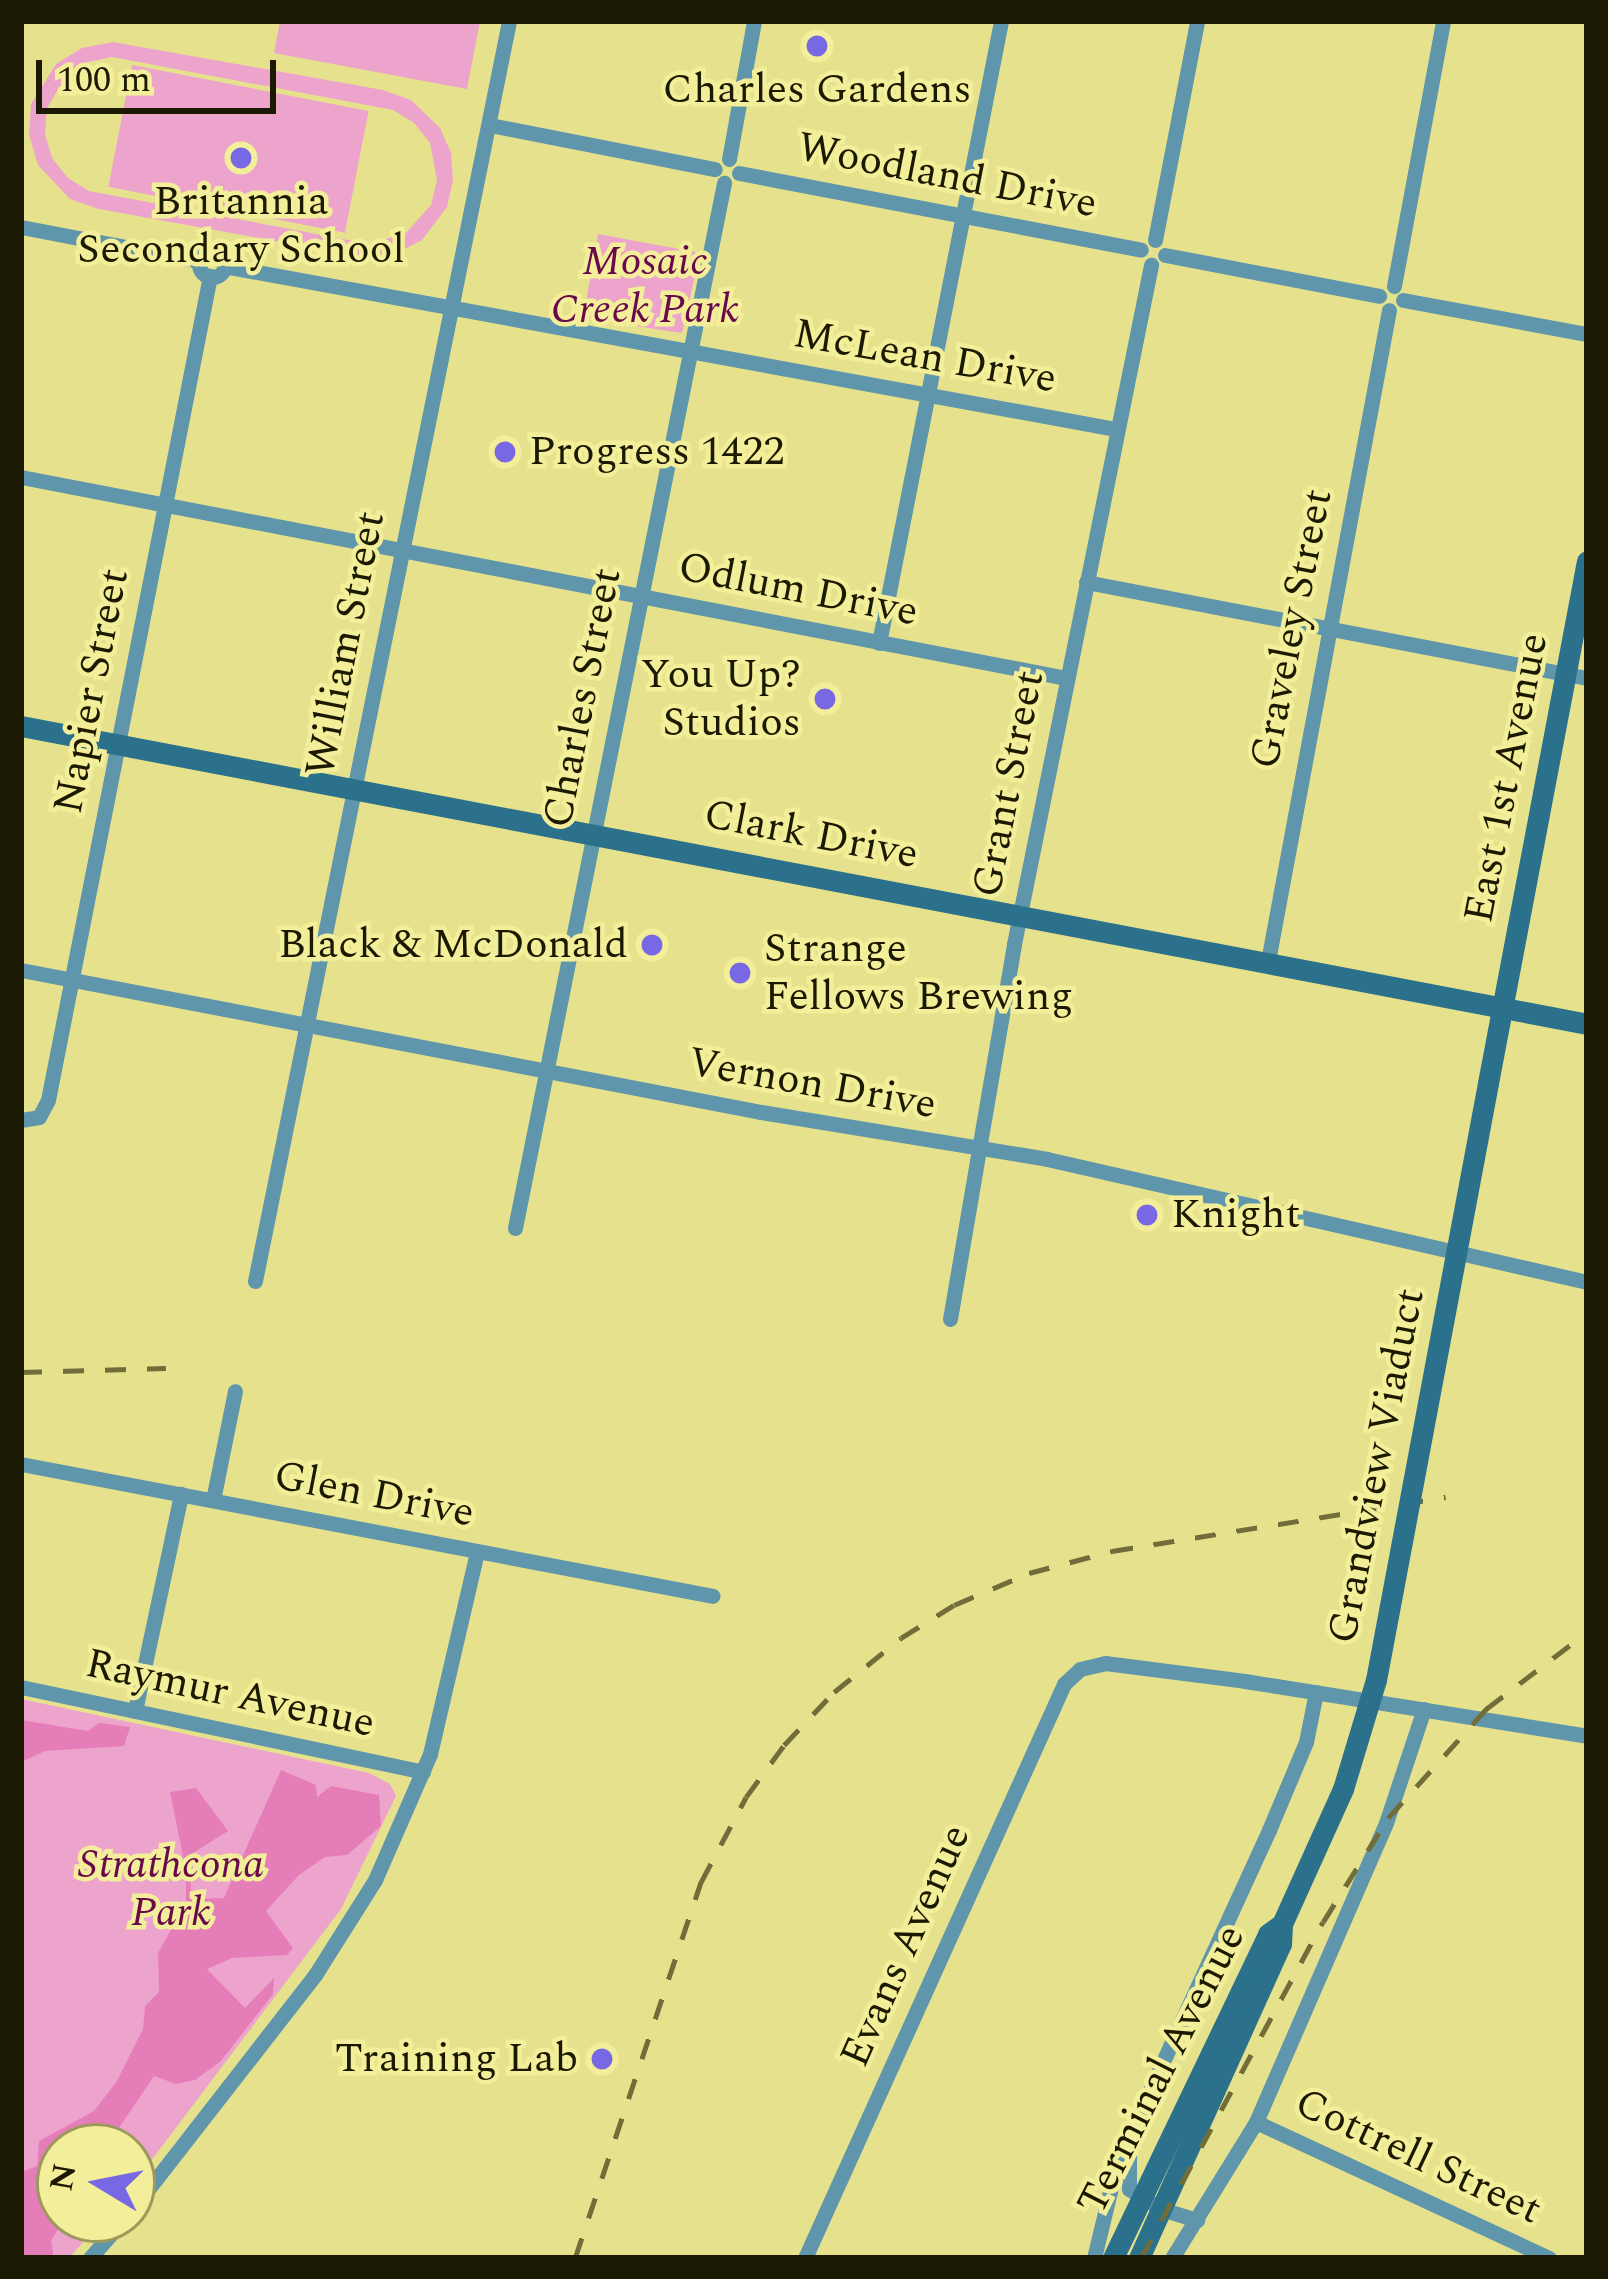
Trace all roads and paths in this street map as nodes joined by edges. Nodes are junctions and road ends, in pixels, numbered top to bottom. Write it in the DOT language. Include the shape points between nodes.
graph roads {
  1 [pos="509,21"];
  2 [pos="754,21"];
  3 [pos="1001,21"];
  4 [pos="1197,21"];
  5 [pos="1443,21"];
  6 [pos="490,125"];
  7 [pos="727,171"];
  8 [pos="964,215"];
  9 [pos="21,226"];
  10 [pos="1153,252"];
  11 [pos="204,269"];
  12 [pos="1391,298"];
  13 [pos="452,307"];
  14 [pos="1587,334"];
  15 [pos="690,350"];
  16 [pos="927,394"];
  17 [pos="1116,429"];
  18 [pos="21,477"];
  19 [pos="166,505"];
  20 [pos="401,550"];
  21 [pos="1587,561"];
  22 [pos="1086,583"];
  23 [pos="640,596"];
  24 [pos="1327,628"];
  25 [pos="879,643"];
  26 [pos="1576,676"];
  27 [pos="1067,678"];
  28 [pos="21,726"];
  29 [pos="118,745"];
  30 [pos="354,789"];
  31 [pos="592,834"];
  32 [pos="1020,915"];
  33 [pos="1268,961"];
  34 [pos="21,970"];
  35 [pos="71,980"];
  36 [pos="1503,1009"];
  37 [pos="1587,1024"];
  38 [pos="308,1026"];
  39 [pos="544,1071"];
  40 [pos="30,1118"];
  41 [pos="978,1149"];
  42 [pos="514,1228"];
  43 [pos="255,1281"];
  44 [pos="1587,1282"];
  45 [pos="950,1319"];
  46 [pos="235,1391"];
  47 [pos="21,1463"];
  48 [pos="181,1493"];
  49 [pos="213,1500"];
  50 [pos="476,1552"];
  51 [pos="712,1596"];
  52 [pos="21,1688"];
  53 [pos="1316,1692"];
  54 [pos="1424,1709"];
  55 [pos="135,1711"];
  56 [pos="1587,1736"];
  57 [pos="423,1772"];
  58 [pos="1282,1924"];
  59 [pos="1139,2114"];
  60 [pos="1256,2122"];
  61 [pos="156,2179"];
  62 [pos="1151,2204"];
  63 [pos="1197,2220"];
  64 [pos="805,2258"];
  65 [pos="1094,2258"];
  66 [pos="1112,2258"];
  67 [pos="1138,2258"];
  68 [pos="1172,2258"];
  69 [pos="1549,2258"];
  1 -- 6 [label="street, William Street"];
  2 -- 7 [label="street, Charles Street"];
  3 -- 8 [label="street"];
  4 -- 10 [label="street, Grant Street"];
  5 -- 12 [label="street, Graveley Street"];
  6 -- 7 [label="street, Woodland Drive"];
  6 -- 13 [label="street, William Street"];
  7 -- 8 [label="street, Woodland Drive"];
  7 -- 15 [label="street, Charles Street"];
  8 -- 10 [label="street, Woodland Drive"];
  8 -- 16 [label="street"];
  9 -- 11 [label="street"];
  10 -- 12 [label="street, Woodland Drive"];
  10 -- 17 [label="street, Grant Street"];
  11 -- 13 [label="street, McLean Drive"];
  11 -- 19 [label="street, Napier Street"];
  12 -- 14 [label="street, Woodland Drive"];
  12 -- 24 [label="street, Graveley Street"];
  13 -- 15 [label="street, McLean Drive"];
  13 -- 20 [label="street, William Street"];
  15 -- 16 [label="street, McLean Drive"];
  15 -- 23 [label="street, Charles Street"];
  16 -- 17 [label="street, McLean Drive"];
  16 -- 25 [label="street"];
  17 -- 22 [label="street, Grant Street"];
  18 -- 19 [label="street, Odlum Drive"];
  19 -- 20 [label="street, Odlum Drive"];
  19 -- 29 [label="street, Napier Street"];
  20 -- 23 [label="street, Odlum Drive"];
  20 -- 30 [label="street, William Street"];
  21 -- 26 [label="main road, East 1st Avenue"];
  22 -- 24 [label="street"];
  22 -- 27 [label="street, Grant Street"];
  23 -- 25 [label="street, Odlum Drive"];
  23 -- 31 [label="street, Charles Street"];
  24 -- 26 [label="street"];
  24 -- 33 [label="street, Graveley Street"];
  25 -- 27 [label="street, Odlum Drive"];
  26 -- 36 [label="main road, East 1st Avenue"];
  27 -- 32 [label="street, Grant Street"];
  28 -- 29 [label="main road, Clark Drive"];
  29 -- 30 [label="main road, Clark Drive"];
  29 -- 35 [label="street, Napier Street"];
  30 -- 31 [label="main road, Clark Drive"];
  30 -- 38 [label="street, William Street"];
  31 -- 32 [label="main road, Clark Drive"];
  31 -- 39 [label="street, Charles Street"];
  32 -- 33 [label="main road, Clark Drive"];
  32 -- 41 [label="street, Grant Street"];
  33 -- 36 [label="main road, Clark Drive"];
  34 -- 35 [label="street, Vernon Drive"];
  35 -- 38 [label="street, Vernon Drive"];
  35 -- 40 [label="street, Napier Street" via="48,1100"];
  36 -- 37 [label="main road, Clark Drive"];
  36 -- 58 [label="main road, Grandview Viaduct, bridge" via="1376,1680 1342,1789"];
  38 -- 39 [label="street, Vernon Drive"];
  38 -- 43 [label="street, William Street"];
  39 -- 41 [label="street, Vernon Drive"];
  39 -- 42 [label="street, Charles Street"];
  41 -- 44 [label="street, Vernon Drive"];
  41 -- 45 [label="street, Grant Street"];
  46 -- 49 [label="street"];
  47 -- 48 [label="street, Glen Drive"];
  48 -- 49 [label="street, Glen Drive"];
  48 -- 55 [label="street"];
  49 -- 50 [label="street, Glen Drive"];
  50 -- 51 [label="street, Glen Drive"];
  50 -- 57 [label="street"];
  52 -- 55 [label="street, Raymur Avenue"];
  53 -- 54 [label="street"];
  53 -- 59 [label="street, Terminal Avenue" via="1306,1742"];
  53 -- 64 [label="street, Evans Avenue" via="1105,1663 1080,1669 1056,1701"];
  54 -- 56 [label="street"];
  54 -- 60 [label="street" via="1386,1823"];
  55 -- 57 [label="street, Raymur Avenue"];
  57 -- 61 [label="street" via="374,1880 326,1958"];
  58 -- 62 [label="main road, Terminal Avenue" via="1281,1944"];
  59 -- 62 [label="street" via="1125,2172 1129,2189"];
  59 -- 65 [label="street, Terminal Avenue" via="1121,2142"];
  60 -- 63 [label="street"];
  60 -- 69 [label="street, Cottrell Street"];
  62 -- 63 [label="street"];
  62 -- 66 [label="main road, Terminal Avenue"];
  62 -- 67 [label="main road, Terminal Avenue"];
  63 -- 68 [label="street"];
}
